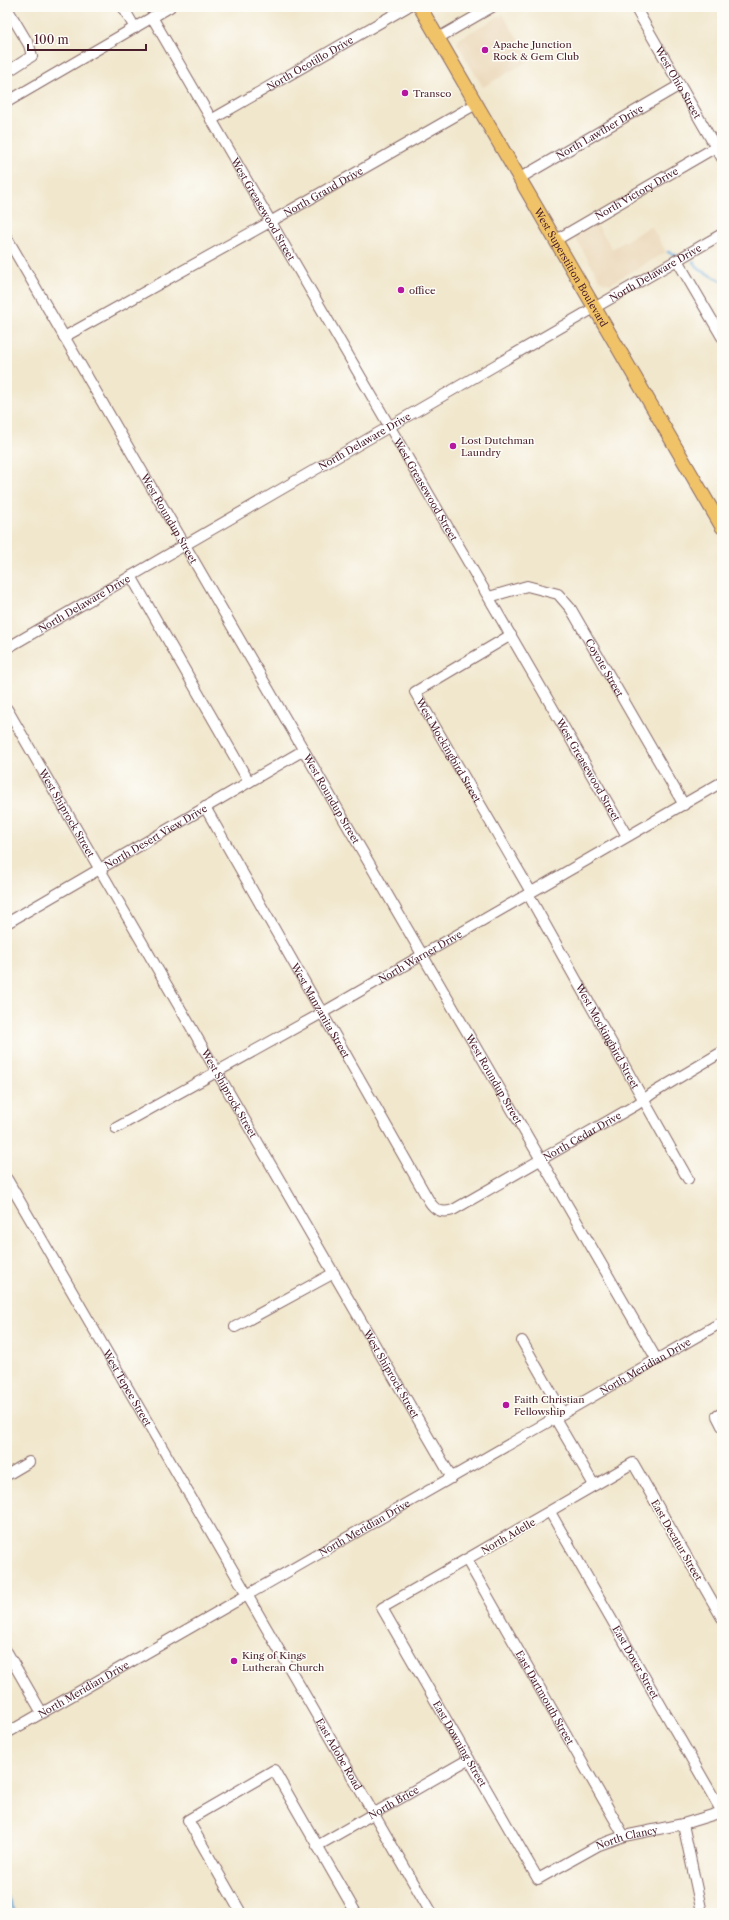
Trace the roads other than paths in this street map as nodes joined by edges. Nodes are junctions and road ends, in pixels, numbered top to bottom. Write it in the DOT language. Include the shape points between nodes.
graph roads {
  1 [pos="123,7"];
  2 [pos="170,7"];
  3 [pos="407,7"];
  4 [pos="420,7"];
  5 [pos="492,7"];
  6 [pos="635,7"];
  7 [pos="7,8"];
  8 [pos="152,17"];
  9 [pos="135,28"];
  10 [pos="438,38"];
  11 [pos="7,72"];
  12 [pos="680,85"];
  13 [pos="7,102"];
  14 [pos="476,104"];
  15 [pos="212,120"];
  16 [pos="716,147"];
  17 [pos="722,158"];
  18 [pos="520,178"];
  19 [pos="270,222"];
  20 [pos="722,234"];
  21 [pos="7,238"];
  22 [pos="556,240"];
  23 [pos="677,260"];
  24 [pos="595,308"];
  25 [pos="64,337"];
  26 [pos="722,337"];
  27 [pos="390,427"];
  28 [pos="722,527"];
  29 [pos="185,545"];
  30 [pos="131,576"];
  31 [pos="489,597"];
  32 [pos="511,635"];
  33 [pos="7,648"];
  34 [pos="7,709"];
  35 [pos="304,750"];
  36 [pos="249,782"];
  37 [pos="722,782"];
  38 [pos="684,805"];
  39 [pos="205,807"];
  40 [pos="627,836"];
  41 [pos="99,868"];
  42 [pos="529,893"];
  43 [pos="7,923"];
  44 [pos="423,954"];
  45 [pos="322,1012"];
  46 [pos="722,1052"];
  47 [pos="217,1072"];
  48 [pos="645,1099"];
  49 [pos="116,1128"];
  50 [pos="542,1160"];
  51 [pos="7,1179"];
  52 [pos="688,1179"];
  53 [pos="10,1190"];
  54 [pos="438,1211"];
  55 [pos="334,1273"];
  56 [pos="722,1322"];
  57 [pos="235,1327"];
  58 [pos="522,1341"];
  59 [pos="657,1360"];
  60 [pos="719,1415"];
  61 [pos="559,1416"];
  62 [pos="722,1426"];
  63 [pos="29,1462"];
  64 [pos="633,1463"];
  65 [pos="7,1475"];
  66 [pos="452,1478"];
  67 [pos="594,1485"];
  68 [pos="550,1512"];
  69 [pos="467,1560"];
  70 [pos="248,1596"];
  71 [pos="382,1608"];
  72 [pos="722,1618"];
  73 [pos="7,1652"];
  74 [pos="42,1713"];
  75 [pos="7,1733"];
  76 [pos="469,1759"];
  77 [pos="722,1812"];
  78 [pos="374,1815"];
  79 [pos="683,1824"];
  80 [pos="624,1836"];
  81 [pos="318,1846"];
  82 [pos="538,1879"];
  83 [pos="241,1913"];
  84 [pos="356,1913"];
  85 [pos="431,1913"];
  86 [pos="702,1913"];
  1 -- 9 [label="street"];
  2 -- 8 [label="street"];
  3 -- 15 [label="street, North Ocotillo Drive"];
  4 -- 10 [label="main road, West Superstition Boulevard"];
  5 -- 10 [label="street"];
  6 -- 12 [label="street, West Ohio Street"];
  7 -- 11 [label="street" via="29,45 32,56"];
  8 -- 9 [label="street"];
  8 -- 15 [label="street, West Greasewood Street"];
  9 -- 13 [label="street"];
  10 -- 14 [label="main road, West Superstition Boulevard"];
  12 -- 16 [label="street, West Ohio Street"];
  12 -- 18 [label="street, North Lawther Drive"];
  14 -- 18 [label="main road, West Superstition Boulevard"];
  14 -- 19 [label="street, North Grand Drive"];
  15 -- 19 [label="street, West Greasewood Street"];
  16 -- 17 [label="street, West Ohio Street"];
  16 -- 22 [label="street, North Victory Drive"];
  18 -- 22 [label="main road, West Superstition Boulevard"];
  19 -- 25 [label="street, North Grand Drive"];
  19 -- 27 [label="street, West Greasewood Street"];
  20 -- 23 [label="street, North Delaware Drive"];
  21 -- 25 [label="street, West Roundup Street"];
  22 -- 24 [label="main road, West Superstition Boulevard"];
  23 -- 24 [label="street, North Delaware Drive"];
  23 -- 26 [label="street"];
  24 -- 27 [label="street, North Delaware Drive"];
  24 -- 28 [label="main road, West Superstition Boulevard"];
  25 -- 29 [label="street, West Roundup Street"];
  27 -- 29 [label="street, North Delaware Drive"];
  27 -- 31 [label="street, West Greasewood Street"];
  29 -- 30 [label="street, North Delaware Drive"];
  29 -- 35 [label="street, West Roundup Street"];
  30 -- 33 [label="street, North Delaware Drive"];
  30 -- 36 [label="street"];
  31 -- 32 [label="street, West Greasewood Street"];
  31 -- 38 [label="street, Coyote Street" via="527,586 558,594 571,609"];
  32 -- 40 [label="street, West Greasewood Street"];
  32 -- 42 [label="street, West Mockingbird Street" via="416,692"];
  34 -- 41 [label="street, West Shiprock Street"];
  35 -- 36 [label="street, North Desert View Drive"];
  35 -- 44 [label="street, West Roundup Street"];
  36 -- 39 [label="street, North Desert View Drive"];
  37 -- 38 [label="street, North Warner Drive"];
  38 -- 40 [label="street, North Warner Drive"];
  39 -- 41 [label="street, North Desert View Drive"];
  39 -- 45 [label="street, West Manzanita Street"];
  40 -- 42 [label="street, North Warner Drive"];
  41 -- 43 [label="street, North Desert View Drive"];
  41 -- 47 [label="street, West Shiprock Street"];
  42 -- 44 [label="street, North Warner Drive"];
  42 -- 48 [label="street, West Mockingbird Street"];
  44 -- 45 [label="street, North Warner Drive"];
  44 -- 50 [label="street, West Roundup Street"];
  45 -- 47 [label="street, North Warner Drive"];
  45 -- 54 [label="street, West Manzanita Street" via="428,1199"];
  46 -- 48 [label="street, North Cedar Drive"];
  47 -- 49 [label="street, North Warner Drive"];
  47 -- 55 [label="street, West Shiprock Street"];
  48 -- 50 [label="street, North Cedar Drive"];
  48 -- 52 [label="street, West Mockingbird Street"];
  50 -- 54 [label="street, North Cedar Drive" via="453,1210"];
  50 -- 59 [label="street, West Roundup Street"];
  51 -- 53 [label="street, West Tepee Street"];
  53 -- 70 [label="street, West Tepee Street"];
  55 -- 57 [label="street"];
  55 -- 66 [label="street, West Shiprock Street"];
  56 -- 59 [label="street, North Meridian Drive"];
  58 -- 61 [label="street"];
  59 -- 61 [label="street, North Meridian Drive"];
  60 -- 62 [label="street"];
  61 -- 66 [label="street, North Meridian Drive"];
  61 -- 67 [label="street"];
  63 -- 65 [label="street"];
  64 -- 67 [label="street, North Adelle"];
  64 -- 72 [label="street, East Decatur Street"];
  66 -- 70 [label="street, North Meridian Drive"];
  67 -- 68 [label="street, North Adelle"];
  68 -- 69 [label="street, North Adelle"];
  68 -- 77 [label="street, East Dover Street"];
  69 -- 71 [label="street, North Adelle"];
  69 -- 80 [label="street, East Dartmouth Street"];
  70 -- 74 [label="street, North Meridian Drive"];
  70 -- 78 [label="street, East Adobe Road"];
  71 -- 76 [label="street, East Downing Street"];
  73 -- 74 [label="street"];
  74 -- 75 [label="street, North Meridian Drive"];
  76 -- 78 [label="street, North Brice"];
  76 -- 82 [label="street, East Downing Street"];
  77 -- 79 [label="street, North Clancy"];
  78 -- 81 [label="street, North Brice"];
  78 -- 85 [label="street, East Adobe Road"];
  79 -- 80 [label="street, North Clancy"];
  79 -- 86 [label="street"];
  80 -- 82 [label="street, North Clancy" via="599,1845"];
  81 -- 83 [label="street" via="274,1770 188,1820"];
  81 -- 84 [label="street"];
}
